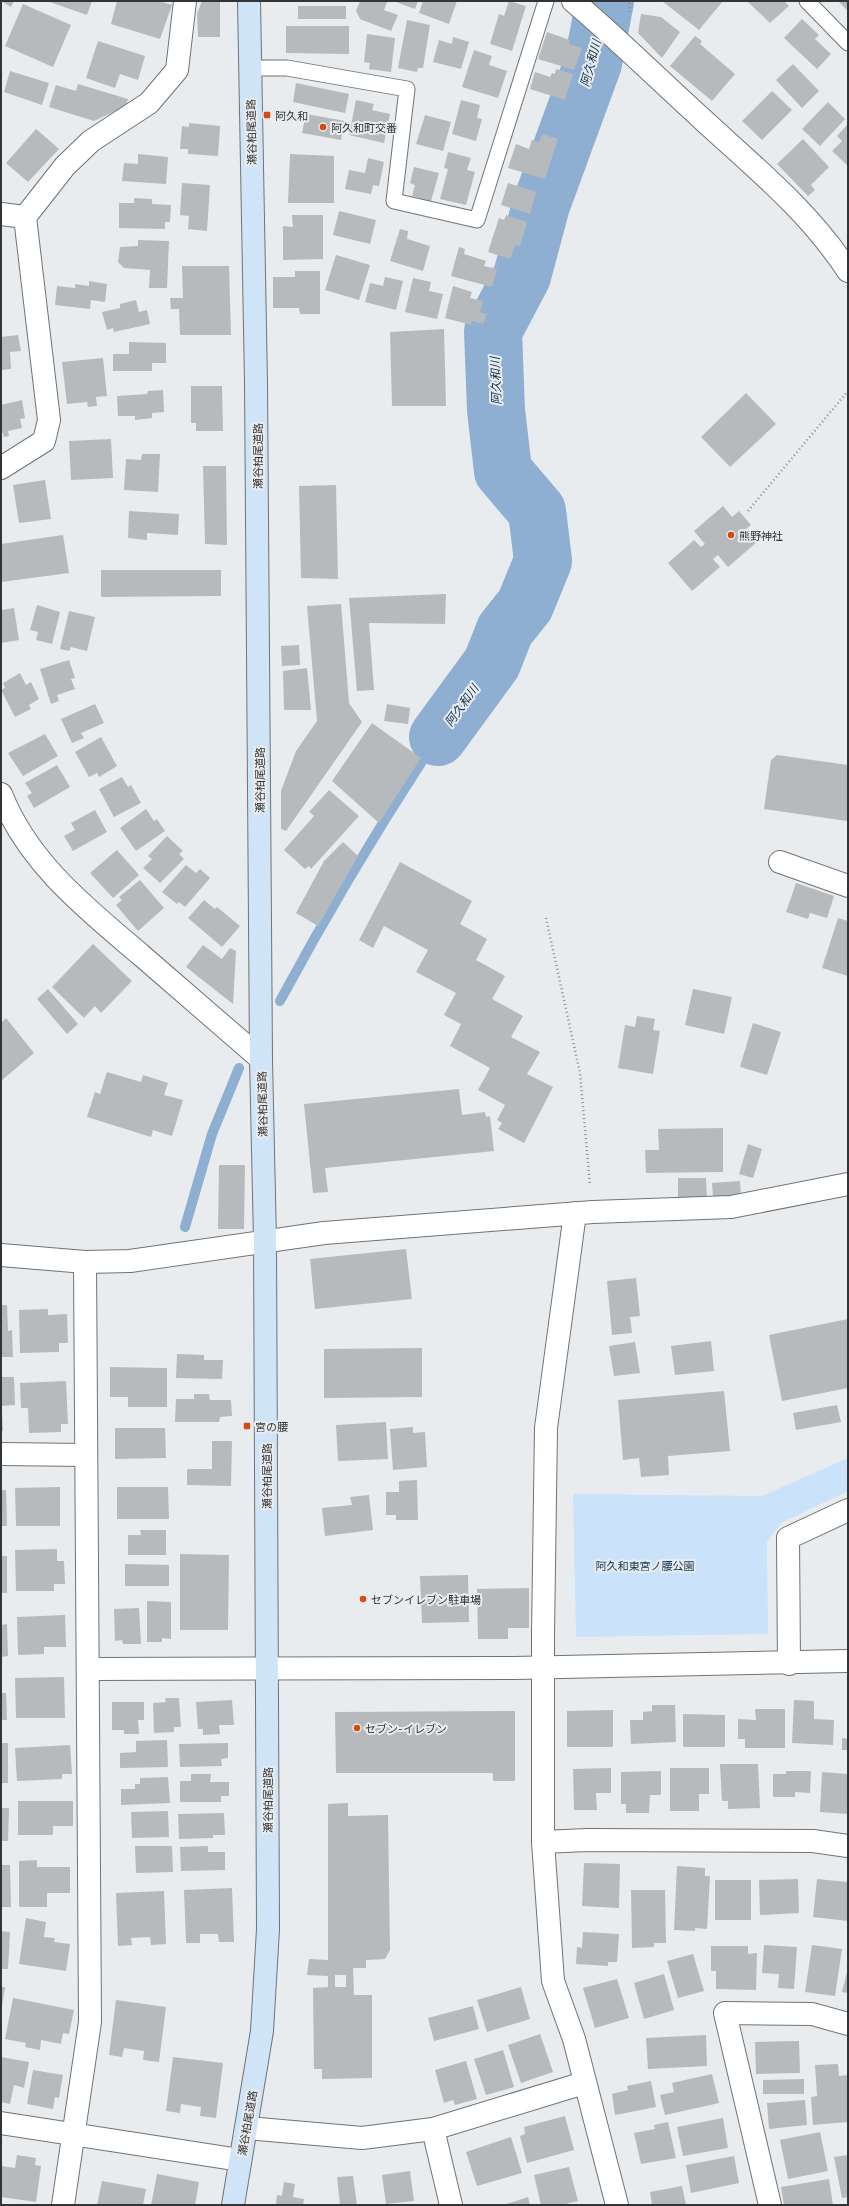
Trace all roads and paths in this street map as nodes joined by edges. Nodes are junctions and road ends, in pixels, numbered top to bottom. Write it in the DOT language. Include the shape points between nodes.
graph roads {
  1 [pos="185,1"];
  2 [pos="249,1"];
  3 [pos="546,1"];
  4 [pos="807,1"];
  5 [pos="578,6"];
  6 [pos="848,43"];
  7 [pos="250,68"];
  8 [pos="1,214"];
  9 [pos="25,217"];
  10 [pos="848,271"];
  11 [pos="848,391"];
  12 [pos="1,468"];
  13 [pos="748,511"];
  14 [pos="1,794"];
  15 [pos="780,862"];
  16 [pos="848,886"];
  17 [pos="546,918"];
  18 [pos="261,1059"];
  19 [pos="848,1184"];
  20 [pos="584,1213"];
  21 [pos="265,1241"];
  22 [pos="1,1255"];
  23 [pos="86,1262"];
  24 [pos="1,1454"];
  25 [pos="86,1455"];
  26 [pos="848,1510"];
  27 [pos="848,1661"];
  28 [pos="789,1664"];
  29 [pos="544,1668"];
  30 [pos="88,1669"];
  31 [pos="268,1669"];
  32 [pos="543,1842"];
  33 [pos="848,1846"];
  34 [pos="848,2024"];
  35 [pos="584,2083"];
  36 [pos="1,2123"];
  37 [pos="247,2128"];
  38 [pos="433,2129"];
  39 [pos="74,2134"];
  40 [pos="240,2160"];
  41 [pos="63,2205"];
  42 [pos="233,2205"];
  43 [pos="451,2205"];
  44 [pos="617,2205"];
  45 [pos="770,2205"];
  1 -- 9 [label="street" via="177,70 149,103 91,141 65,166"];
  2 -- 7 [label="main road, 瀬谷柏尾道路"];
  3 -- 7 [label="lane" via="477,220 394,201 406,89 287,68"];
  4 -- 6 [label="lane"];
  5 -- 10 [label="street" via="619,40 800,210"];
  7 -- 18 [label="main road, 瀬谷柏尾道路" via="256,383"];
  8 -- 9 [label="street"];
  9 -- 12 [label="street" via="49,420 44,441"];
  11 -- 13 [label="path"];
  14 -- 18 [label="street" via="31,849 69,892"];
  15 -- 16 [label="street"];
  17 -- 20 [label="path" via="580,1073"];
  18 -- 21 [label="main road, 瀬谷柏尾道路"];
  19 -- 20 [label="street" via="730,1207"];
  20 -- 21 [label="street" via="324,1233"];
  20 -- 29 [label="street" via="546,1428"];
  21 -- 23 [label="street" via="130,1261"];
  21 -- 31 [label="main road, 瀬谷柏尾道路"];
  22 -- 23 [label="street"];
  23 -- 25 [label="street"];
  24 -- 25 [label="street"];
  25 -- 30 [label="street"];
  26 -- 28 [label="street" via="788,1538"];
  27 -- 28 [label="street"];
  28 -- 29 [label="street"];
  29 -- 31 [label="street"];
  29 -- 32 [label="street"];
  30 -- 31 [label="street"];
  30 -- 39 [label="street" via="90,2022"];
  31 -- 37 [label="main road, 瀬谷柏尾道路" via="268,1930 262,2031"];
  32 -- 33 [label="street" via="813,1841"];
  32 -- 35 [label="street" via="553,1981 574,2039"];
  34 -- 45 [label="street" via="812,2014 725,2013"];
  35 -- 38 [label="street"];
  35 -- 44 [label="street"];
  36 -- 39 [label="street"];
  37 -- 38 [label="street" via="362,2138"];
  37 -- 40 [label="main road, 瀬谷柏尾道路"];
  38 -- 43 [label="street"];
  39 -- 40 [label="street"];
  39 -- 41 [label="street"];
  40 -- 42 [label="main road, 瀬谷柏尾道路"];
}
